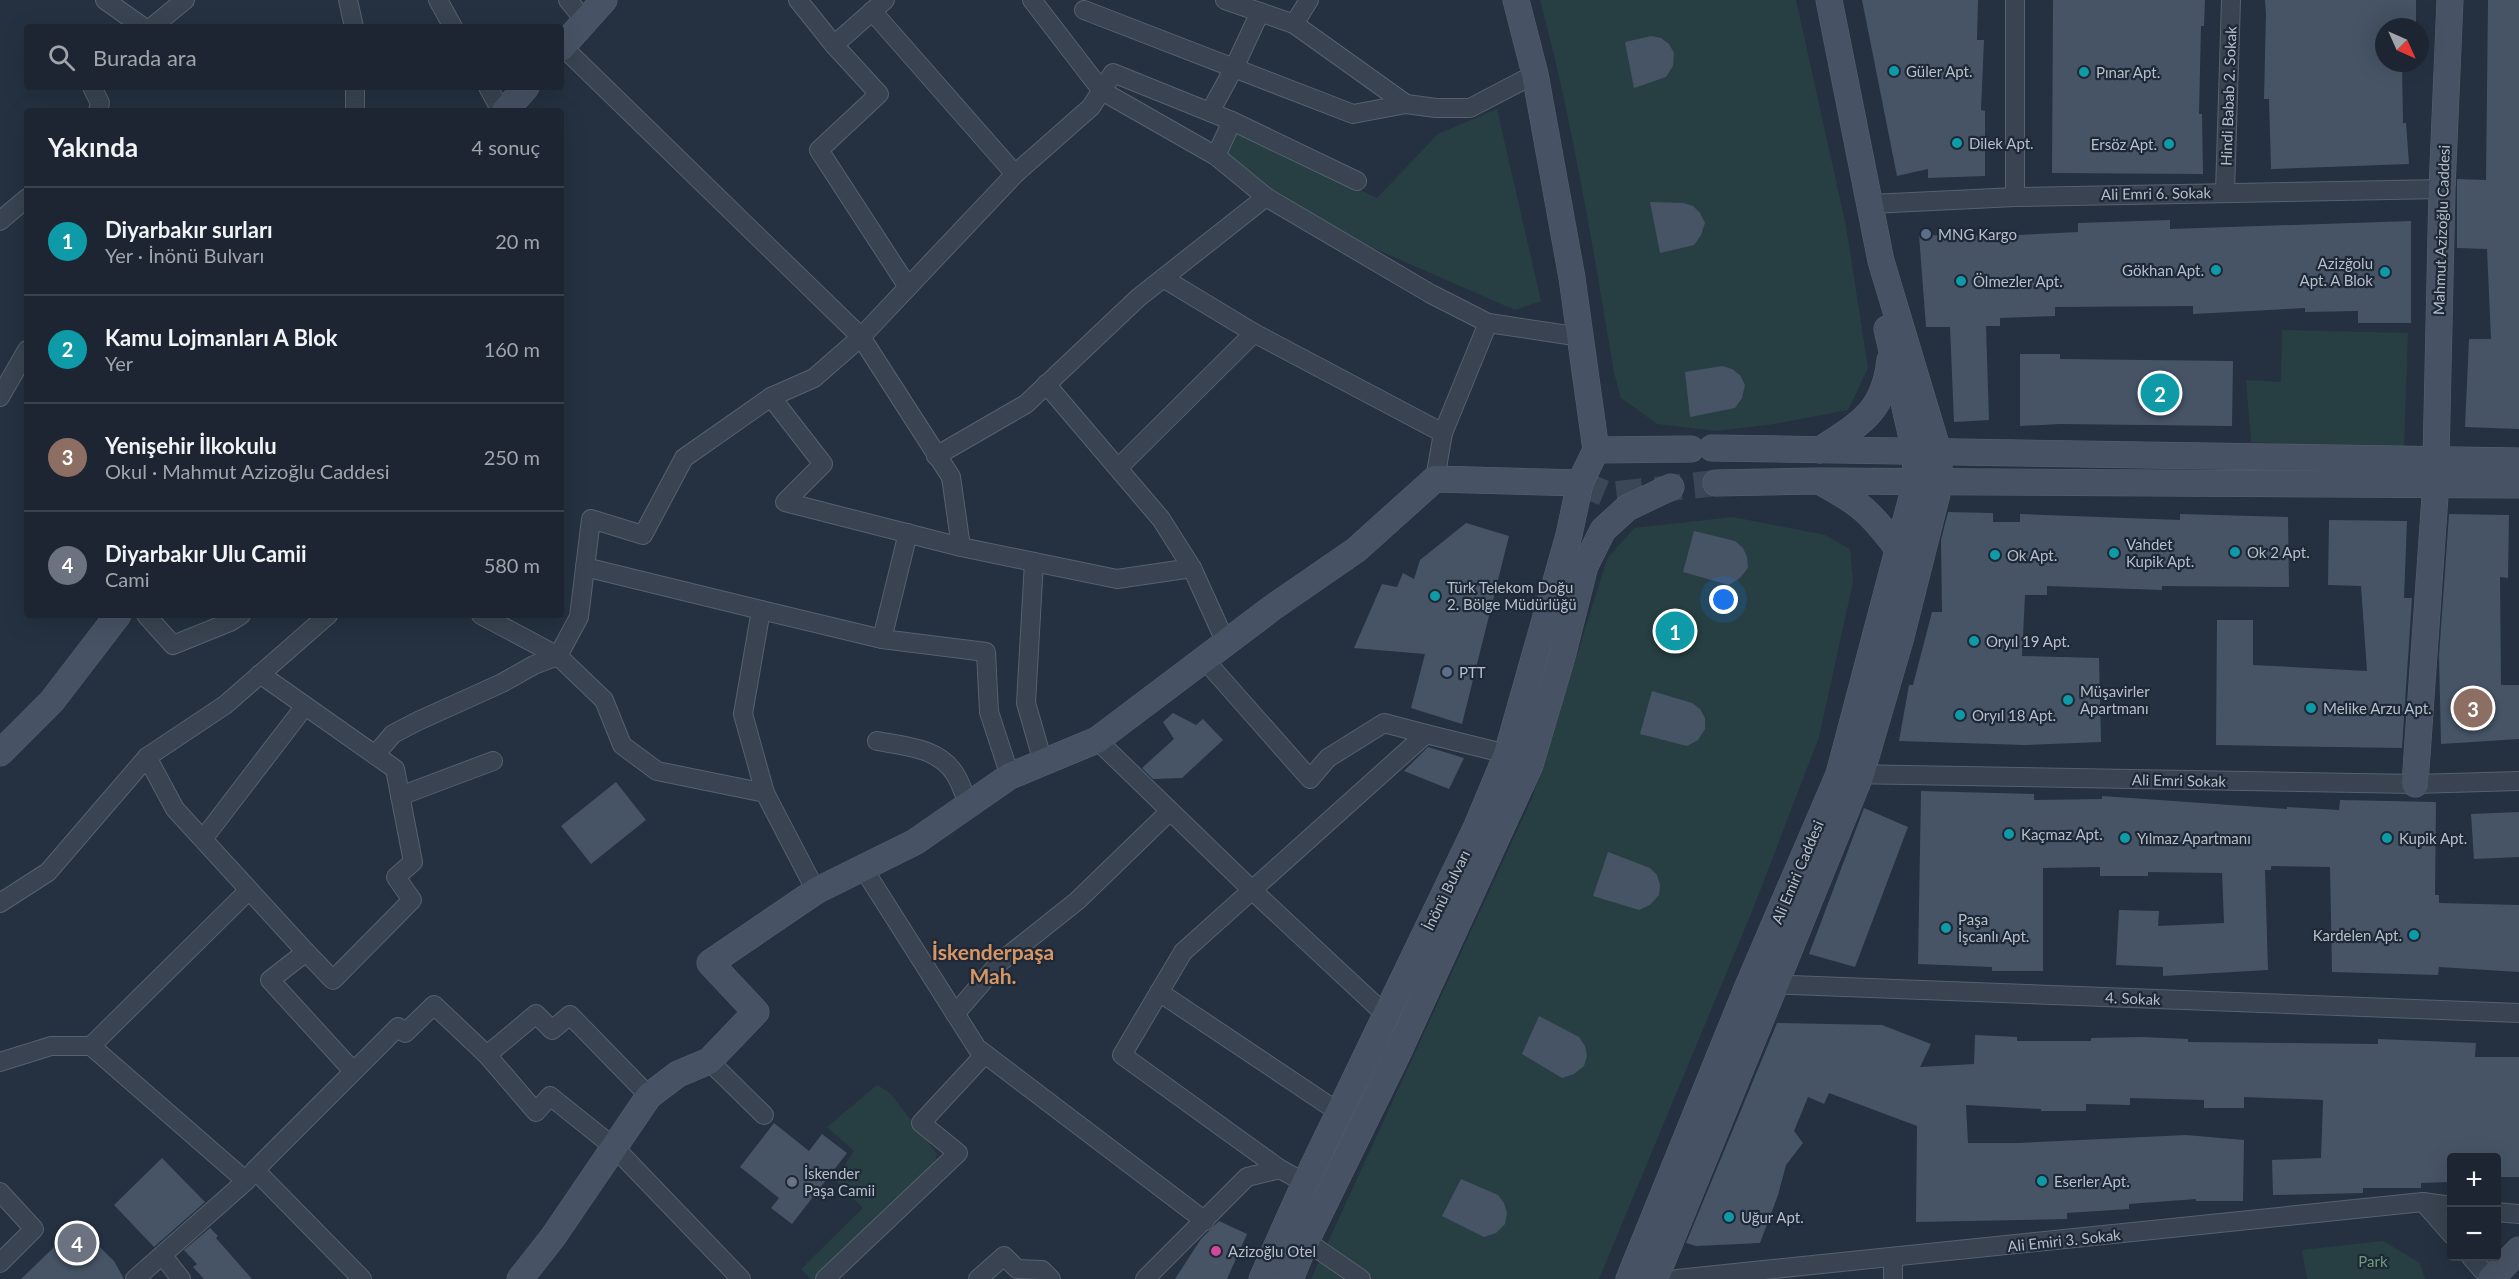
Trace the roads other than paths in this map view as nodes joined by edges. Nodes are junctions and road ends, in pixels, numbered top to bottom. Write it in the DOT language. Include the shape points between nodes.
graph roads {
  1 [pos="105,0"];
  2 [pos="185,0"];
  3 [pos="348,0"];
  4 [pos="438,0"];
  5 [pos="568,0"];
  6 [pos="604,0"];
  7 [pos="798,0"];
  8 [pos="1225,0"];
  9 [pos="1309,0"];
  10 [pos="1516,0"];
  11 [pos="1829,0"];
  12 [pos="2015,0"];
  13 [pos="2231,0"];
  14 [pos="2450,0"];
  15 [pos="1042,4"];
  16 [pos="879,6"];
  17 [pos="1084,10"];
  18 [pos="1260,12"];
  19 [pos="585,21"];
  20 [pos="139,24"];
  21 [pos="156,24"];
  22 [pos="353,24"];
  23 [pos="451,24"];
  24 [pos="1294,24"];
  25 [pos="564,45"];
  26 [pos="834,45"];
  27 [pos="564,49"];
  28 [pos="1234,68"];
  29 [pos="1535,74"];
  30 [pos="94,90"];
  31 [pos="355,90"];
  32 [pos="490,90"];
  33 [pos="523,90"];
  34 [pos="1102,91"];
  35 [pos="1406,104"];
  36 [pos="99,108"];
  37 [pos="355,108"];
  38 [pos="501,108"];
  39 [pos="506,108"];
  40 [pos="1210,112"];
  41 [pos="1232,121"];
  42 [pos="1216,156"];
  43 [pos="1015,174"];
  44 [pos="1357,181"];
  45 [pos="2442,189"];
  46 [pos="2225,192"];
  47 [pos="1266,197"];
  48 [pos="2015,197"];
  49 [pos="24,201"];
  50 [pos="1871,204"];
  51 [pos="0,221"];
  52 [pos="1881,261"];
  53 [pos="1163,278"];
  54 [pos="908,287"];
  55 [pos="1488,323"];
  56 [pos="1254,333"];
  57 [pos="861,337"];
  58 [pos="1581,337"];
  59 [pos="1891,347"];
  60 [pos="24,355"];
  61 [pos="1046,384"];
  62 [pos="0,397"];
  63 [pos="771,397"];
  64 [pos="1443,433"];
  65 [pos="1596,450"];
  66 [pos="1820,450"];
  67 [pos="1927,451"];
  68 [pos="936,456"];
  69 [pos="2519,460"];
  70 [pos="1118,468"];
  71 [pos="2436,471"];
  72 [pos="1435,479"];
  73 [pos="1818,481"];
  74 [pos="1928,482"];
  75 [pos="1580,483"];
  76 [pos="1716,483"];
  77 [pos="2519,484"];
  78 [pos="1671,487"];
  79 [pos="908,533"];
  80 [pos="961,547"];
  81 [pos="1898,549"];
  82 [pos="1034,562"];
  83 [pos="585,567"];
  84 [pos="1192,568"];
  85 [pos="761,610"];
  86 [pos="116,618"];
  87 [pos="149,618"];
  88 [pos="236,618"];
  89 [pos="325,618"];
  90 [pos="487,618"];
  91 [pos="882,639"];
  92 [pos="1226,643"];
  93 [pos="558,656"];
  94 [pos="1204,659"];
  95 [pos="260,674"];
  96 [pos="305,706"];
  97 [pos="1426,734"];
  98 [pos="1097,740"];
  99 [pos="877,741"];
  100 [pos="0,753"];
  101 [pos="1507,754"];
  102 [pos="375,755"];
  103 [pos="147,757"];
  104 [pos="494,761"];
  105 [pos="1043,762"];
  106 [pos="1850,774"];
  107 [pos="1010,776"];
  108 [pos="2519,781"];
  109 [pos="2415,784"];
  110 [pos="765,793"];
  111 [pos="400,796"];
  112 [pos="969,805"];
  113 [pos="1170,811"];
  114 [pos="203,839"];
  115 [pos="863,868"];
  116 [pos="249,890"];
  117 [pos="816,891"];
  118 [pos="1253,891"];
  119 [pos="0,903"];
  120 [pos="306,951"];
  121 [pos="1775,984"];
  122 [pos="1748,986"];
  123 [pos="1159,992"];
  124 [pos="2519,1013"];
  125 [pos="955,1014"];
  126 [pos="1386,1015"];
  127 [pos="91,1046"];
  128 [pos="985,1054"];
  129 [pos="487,1055"];
  130 [pos="709,1060"];
  131 [pos="0,1062"];
  132 [pos="353,1071"];
  133 [pos="649,1096"];
  134 [pos="1340,1113"];
  135 [pos="764,1115"];
  136 [pos="615,1148"];
  137 [pos="1280,1169"];
  138 [pos="250,1175"];
  139 [pos="1305,1183"];
  140 [pos="0,1192"];
  141 [pos="2423,1202"];
  142 [pos="2447,1205"];
  143 [pos="2501,1213"];
  144 [pos="2519,1215"];
  145 [pos="1205,1221"];
  146 [pos="2447,1230"];
  147 [pos="1306,1241"];
  148 [pos="2519,1250"];
  149 [pos="163,1256"];
  150 [pos="1893,1258"];
  151 [pos="2474,1261"];
  152 [pos="0,1263"];
  153 [pos="135,1279"];
  154 [pos="181,1279"];
  155 [pos="362,1279"];
  156 [pos="520,1279"];
  157 [pos="741,1279"];
  158 [pos="828,1279"];
  159 [pos="978,1279"];
  160 [pos="1051,1279"];
  161 [pos="1144,1279"];
  162 [pos="1263,1279"];
  163 [pos="1290,1279"];
  164 [pos="1361,1279"];
  165 [pos="1629,1279"];
  166 [pos="1655,1279"];
  167 [pos="1677,1279"];
  168 [pos="1893,1279"];
  169 [pos="2491,1279"];
  1 -- 20 [label="street"];
  2 -- 21 [label="street"];
  3 -- 22 [label="street"];
  4 -- 23 [label="street"];
  5 -- 19 [label="street"];
  6 -- 19 [label="main road"];
  7 -- 26 [label="street"];
  8 -- 18 [label="street"];
  9 -- 24 [label="street"];
  10 -- 29 [label="main road"];
  11 -- 50 [label="main road"];
  12 -- 48 [label="street"];
  13 -- 46 [label="street, Hindi Babab 2. Sokak"];
  14 -- 45 [label="main road, Mahmut Azizoğlu Caddesi"];
  15 -- 34 [label="street"];
  16 -- 26 [label="street"];
  16 -- 43 [label="street"];
  17 -- 28 [label="street"];
  18 -- 24 [label="street"];
  18 -- 28 [label="street"];
  19 -- 25 [label="main road"];
  24 -- 35 [label="street"];
  26 -- 54 [label="street" via="879,94 819,150"];
  27 -- 57 [label="street"];
  28 -- 35 [label="street" via="1353,114"];
  28 -- 40 [label="street"];
  29 -- 35 [label="street" via="1470,108"];
  29 -- 58 [label="main road"];
  30 -- 36 [label="street"];
  31 -- 37 [label="street"];
  32 -- 38 [label="street"];
  33 -- 39 [label="main road"];
  34 -- 40 [label="street" via="1113,73"];
  34 -- 42 [label="street"];
  34 -- 43 [label="street" via="1091,107"];
  40 -- 41 [label="street"];
  41 -- 42 [label="street"];
  41 -- 44 [label="street"];
  42 -- 47 [label="street"];
  43 -- 54 [label="street"];
  45 -- 46 [label="street, Ali Emri 6. Sokak"];
  45 -- 71 [label="main road, Mahmut Azizoğlu Caddesi"];
  46 -- 48 [label="street, Ali Emri 6. Sokak"];
  47 -- 53 [label="street"];
  47 -- 55 [label="street"];
  48 -- 50 [label="street, Ali Emri 6. Sokak"];
  49 -- 51 [label="street"];
  50 -- 52 [label="main road"];
  52 -- 59 [label="main road" via="1878,290"];
  52 -- 67 [label="main road"];
  53 -- 56 [label="street"];
  53 -- 61 [label="street"];
  54 -- 57 [label="street"];
  55 -- 58 [label="street"];
  55 -- 64 [label="street"];
  56 -- 64 [label="street"];
  56 -- 70 [label="street"];
  57 -- 63 [label="street" via="814,378"];
  57 -- 68 [label="street"];
  58 -- 65 [label="main road"];
  59 -- 66 [label="main road" via="1887,382 1877,405 1855,427"];
  59 -- 67 [label="main road"];
  60 -- 62 [label="street"];
  61 -- 68 [label="street" via="1026,404"];
  61 -- 70 [label="street"];
  63 -- 79 [label="street" via="822,464 785,502"];
  63 -- 83 [label="street" via="684,458 643,535 591,519"];
  64 -- 72 [label="street"];
  65 -- 66 [label="main road"];
  65 -- 75 [label="main road, İnönü Bulvarı"];
  66 -- 67 [label="main road"];
  67 -- 71 [label="main road"];
  67 -- 74 [label="main road, Ali Emiri Caddesi"];
  68 -- 80 [label="street" via="951,477"];
  69 -- 71 [label="main road"];
  70 -- 84 [label="street" via="1161,519"];
  71 -- 74 [label="main road"];
  71 -- 77 [label="main road"];
  71 -- 109 [label="main road, Mahmut Azizoğlu Caddesi"];
  72 -- 75 [label="main road"];
  72 -- 92 [label="main road" via="1356,550"];
  73 -- 74 [label="main road"];
  73 -- 76 [label="main road"];
  73 -- 81 [label="main road" via="1851,498 1875,518"];
  74 -- 81 [label="main road, Ali Emiri Caddesi"];
  74 -- 106 [label="main road" via="1901,637"];
  75 -- 101 [label="main road, İnönü Bulvarı"];
  78 -- 147 [label="main road" via="1627,508 1603,530 1585,566 1530,765 1397,1055"];
  79 -- 80 [label="street"];
  79 -- 91 [label="street"];
  80 -- 82 [label="street"];
  81 -- 106 [label="main road, Ali Emiri Caddesi"];
  82 -- 84 [label="street" via="1117,579"];
  82 -- 105 [label="street" via="1026,702"];
  83 -- 85 [label="street"];
  83 -- 93 [label="street" via="579,617"];
  84 -- 92 [label="street"];
  85 -- 91 [label="street"];
  85 -- 110 [label="street" via="743,714"];
  86 -- 100 [label="main road" via="52,701"];
  87 -- 88 [label="street" via="173,645"];
  89 -- 95 [label="street"];
  90 -- 93 [label="street"];
  91 -- 107 [label="street" via="986,652 989,712"];
  92 -- 94 [label="main road"];
  93 -- 102 [label="street" via="393,734"];
  93 -- 110 [label="street" via="604,700 622,745 657,771"];
  94 -- 97 [label="street" via="1310,778 1328,758 1384,723"];
  94 -- 98 [label="main road"];
  95 -- 96 [label="street"];
  95 -- 103 [label="street" via="225,705"];
  96 -- 102 [label="street"];
  96 -- 114 [label="street"];
  97 -- 101 [label="street"];
  97 -- 118 [label="street"];
  98 -- 105 [label="main road"];
  98 -- 113 [label="street"];
  99 -- 112 [label="street" via="912,747 945,761"];
  101 -- 126 [label="main road, İnönü Bulvarı" via="1477,826"];
  102 -- 111 [label="street" via="395,769"];
  103 -- 114 [label="street" via="175,808"];
  103 -- 119 [label="street" via="48,872"];
  104 -- 111 [label="street"];
  105 -- 107 [label="main road"];
  106 -- 109 [label="street, Ali Emri Sokak"];
  106 -- 121 [label="main road"];
  106 -- 122 [label="main road, Ali Emiri Caddesi"];
  107 -- 112 [label="main road"];
  108 -- 109 [label="street, Ali Emri Sokak"];
  110 -- 117 [label="street"];
  111 -- 120 [label="street" via="413,862 396,877 412,900 333,981"];
  112 -- 115 [label="main road" via="915,842"];
  113 -- 118 [label="street"];
  113 -- 125 [label="street" via="1077,902 999,963"];
  114 -- 116 [label="street"];
  115 -- 117 [label="main road"];
  115 -- 125 [label="street"];
  116 -- 120 [label="street"];
  116 -- 127 [label="street"];
  117 -- 130 [label="main road" via="710,963 756,1012"];
  118 -- 123 [label="street" via="1183,952"];
  118 -- 126 [label="street"];
  120 -- 132 [label="street" via="270,980"];
  121 -- 122 [label="street, 4. Sokak"];
  121 -- 124 [label="street, 4. Sokak"];
  121 -- 166 [label="main road"];
  122 -- 165 [label="main road, Ali Emiri Caddesi"];
  123 -- 134 [label="street"];
  123 -- 137 [label="street" via="1122,1055"];
  125 -- 128 [label="street"];
  126 -- 134 [label="main road, İnönü Bulvarı"];
  127 -- 131 [label="street" via="51,1046"];
  127 -- 138 [label="street"];
  128 -- 145 [label="street"];
  128 -- 158 [label="street" via="921,1124 958,1153"];
  129 -- 132 [label="street" via="434,1005 405,1033 398,1027"];
  129 -- 133 [label="street" via="536,1014 552,1029 570,1015"];
  129 -- 136 [label="street" via="537,1112 550,1096"];
  130 -- 133 [label="main road" via="678,1074"];
  130 -- 135 [label="street"];
  132 -- 138 [label="street"];
  133 -- 136 [label="main road"];
  134 -- 139 [label="main road, İnönü Bulvarı"];
  136 -- 156 [label="main road"];
  136 -- 157 [label="street"];
  137 -- 139 [label="street"];
  137 -- 145 [label="street" via="1247,1177"];
  138 -- 149 [label="street"];
  138 -- 155 [label="street"];
  139 -- 162 [label="main road, İnönü Bulvarı"];
  140 -- 152 [label="street" via="34,1229"];
  141 -- 142 [label="street, Ali Emiri 3. Sokak"];
  141 -- 146 [label="street"];
  141 -- 150 [label="street, Ali Emiri 3. Sokak"];
  143 -- 144 [label="street"];
  145 -- 161 [label="street"];
  147 -- 163 [label="main road"];
  147 -- 164 [label="street"];
  148 -- 169 [label="main road"];
  149 -- 153 [label="street"];
  149 -- 154 [label="street"];
  150 -- 167 [label="street, Ali Emiri 3. Sokak"];
  150 -- 168 [label="street"];
  151 -- 169 [label="street"];
  159 -- 160 [label="street" via="1004,1257 1017,1269 1042,1270"];
}
